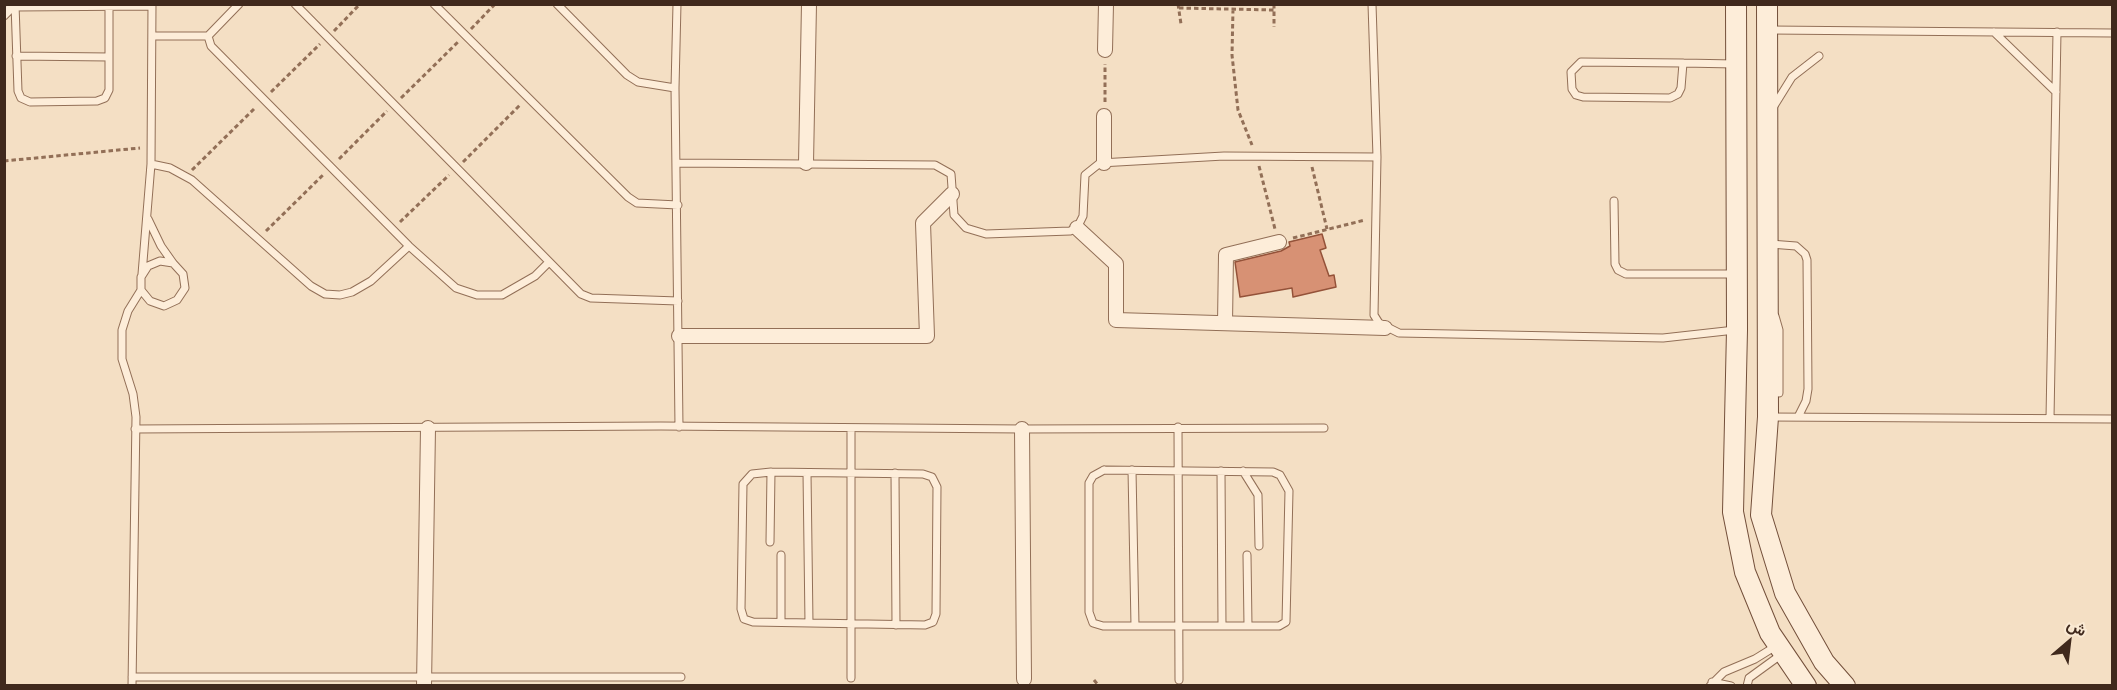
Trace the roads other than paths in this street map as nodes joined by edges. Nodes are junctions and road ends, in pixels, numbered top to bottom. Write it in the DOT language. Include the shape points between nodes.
graph roads {
  1 [pos="239,4"];
  2 [pos="295,4"];
  3 [pos="434,4"];
  4 [pos="558,4"];
  5 [pos="677,4"];
  6 [pos="809,4"];
  7 [pos="1106,4"];
  8 [pos="1372,4"];
  9 [pos="1736,4"];
  10 [pos="1767,4"];
  11 [pos="13,5"];
  12 [pos="152,5"];
  13 [pos="109,6"];
  14 [pos="4,16"];
  15 [pos="1767,30"];
  16 [pos="1995,32"];
  17 [pos="2057,32"];
  18 [pos="2112,33"];
  19 [pos="152,36"];
  20 [pos="208,36"];
  21 [pos="1105,50"];
  22 [pos="16,56"];
  23 [pos="1819,56"];
  24 [pos="109,57"];
  25 [pos="1683,63"];
  26 [pos="1738,64"];
  27 [pos="675,88"];
  28 [pos="2056,92"];
  29 [pos="1104,116"];
  30 [pos="1767,122"];
  31 [pos="1377,157"];
  32 [pos="677,163"];
  33 [pos="806,163"];
  34 [pos="1104,163"];
  35 [pos="151,164"];
  36 [pos="952,194"];
  37 [pos="1614,201"];
  38 [pos="678,205"];
  39 [pos="147,218"];
  40 [pos="1077,228"];
  41 [pos="1279,242"];
  42 [pos="1768,244"];
  43 [pos="409,246"];
  44 [pos="549,262"];
  45 [pos="173,263"];
  46 [pos="1736,274"];
  47 [pos="141,277"];
  48 [pos="141,290"];
  49 [pos="678,301"];
  50 [pos="1768,306"];
  51 [pos="1225,323"];
  52 [pos="1385,328"];
  53 [pos="1737,330"];
  54 [pos="679,336"];
  55 [pos="1779,393"];
  56 [pos="1768,417"];
  57 [pos="1798,417"];
  58 [pos="2050,418"];
  59 [pos="2112,419"];
  60 [pos="679,427"];
  61 [pos="1178,427"];
  62 [pos="428,428"];
  63 [pos="851,428"];
  64 [pos="1324,428"];
  65 [pos="135,429"];
  66 [pos="1022,429"];
  67 [pos="1132,470"];
  68 [pos="1178,471"];
  69 [pos="1221,471"];
  70 [pos="1244,471"];
  71 [pos="771,472"];
  72 [pos="807,472"];
  73 [pos="851,473"];
  74 [pos="895,473"];
  75 [pos="770,542"];
  76 [pos="1259,546"];
  77 [pos="781,555"];
  78 [pos="1247,555"];
  79 [pos="781,622"];
  80 [pos="809,623"];
  81 [pos="850,624"];
  82 [pos="896,625"];
  83 [pos="1135,626"];
  84 [pos="1179,626"];
  85 [pos="1222,626"];
  86 [pos="1248,626"];
  87 [pos="1781,649"];
  88 [pos="132,677"];
  89 [pos="681,677"];
  90 [pos="851,678"];
  91 [pos="1024,679"];
  92 [pos="1179,680"];
  93 [pos="424,681"];
  94 [pos="1711,684"];
  95 [pos="132,686"];
  96 [pos="1731,686"];
  97 [pos="1747,686"];
  98 [pos="1806,686"];
  99 [pos="1845,686"];
  1 -- 20 [label="lane"];
  2 -- 44 [label="lane"];
  3 -- 38 [label="lane" via="628,197 637,203"];
  4 -- 27 [label="lane" via="627,75 638,82"];
  5 -- 27 [label="lane"];
  6 -- 33 [label="street"];
  7 -- 21 [label="street"];
  8 -- 31 [label="lane"];
  9 -- 26 [label="street"];
  10 -- 15 [label="street"];
  11 -- 13 [label="lane"];
  11 -- 14 [label="lane"];
  11 -- 22 [label="lane"];
  12 -- 13 [label="lane"];
  12 -- 19 [label="lane"];
  13 -- 24 [label="lane"];
  15 -- 16 [label="lane"];
  15 -- 30 [label="street"];
  16 -- 17 [label="lane"];
  16 -- 28 [label="lane"];
  17 -- 18 [label="lane"];
  17 -- 28 [label="lane"];
  19 -- 20 [label="lane"];
  19 -- 35 [label="lane"];
  20 -- 43 [label="lane" via="212,46"];
  22 -- 24 [label="lane"];
  22 -- 24 [label="lane" via="18,91 21,98 30,102 101,100 109,90"];
  23 -- 30 [label="lane" via="1792,77"];
  25 -- 25 [label="lane" via="1581,62 1571,72 1572,90 1583,97 1670,98 1681,88"];
  25 -- 26 [label="lane"];
  26 -- 46 [label="street"];
  27 -- 32 [label="lane"];
  28 -- 58 [label="lane"];
  29 -- 34 [label="street"];
  30 -- 42 [label="street"];
  31 -- 34 [label="lane" via="1256,156"];
  31 -- 52 [label="lane" via="1374,315"];
  32 -- 33 [label="lane"];
  32 -- 38 [label="lane"];
  33 -- 36 [label="lane" via="935,165 951,174"];
  34 -- 40 [label="lane" via="1084,175 1083,216"];
  35 -- 39 [label="lane"];
  35 -- 43 [label="lane" via="186,176 311,286 333,295 352,292"];
  36 -- 40 [label="lane" via="954,215 976,233"];
  36 -- 54 [label="street" via="923,223 927,336"];
  37 -- 46 [label="lane" via="1618,270 1626,274"];
  38 -- 49 [label="lane"];
  39 -- 45 [label="lane"];
  39 -- 47 [label="lane"];
  40 -- 51 [label="street" via="1116,264 1116,320"];
  41 -- 51 [label="street" via="1226,255"];
  42 -- 50 [label="street"];
  42 -- 57 [label="lane" via="1796,246 1807,260 1808,389"];
  43 -- 44 [label="lane" via="456,288 477,295 502,295 536,276"];
  44 -- 49 [label="lane" via="572,286 591,298"];
  45 -- 47 [label="lane" via="160,261 148,266"];
  45 -- 48 [label="lane" via="183,274 185,288 177,300 164,306 150,302"];
  46 -- 53 [label="street"];
  47 -- 48 [label="lane"];
  48 -- 65 [label="lane" via="128,312 121,344 136,405"];
  49 -- 54 [label="lane"];
  50 -- 55 [label="lane" via="1779,330"];
  50 -- 56 [label="street"];
  51 -- 52 [label="street"];
  52 -- 53 [label="lane" via="1399,333 1663,338"];
  53 -- 87 [label="street" via="1732,512 1744,572"];
  54 -- 60 [label="lane"];
  56 -- 57 [label="lane"];
  56 -- 99 [label="street" via="1761,515 1785,593 1824,662"];
  57 -- 58 [label="lane"];
  58 -- 59 [label="lane"];
  60 -- 62 [label="lane"];
  60 -- 63 [label="lane"];
  61 -- 64 [label="lane"];
  61 -- 66 [label="lane"];
  61 -- 68 [label="lane"];
  62 -- 65 [label="lane"];
  62 -- 93 [label="street"];
  63 -- 66 [label="lane"];
  63 -- 73 [label="lane"];
  65 -- 88 [label="lane"];
  66 -- 91 [label="street"];
  67 -- 68 [label="lane"];
  67 -- 83 [label="lane"];
  67 -- 83 [label="lane" via="1101,471 1089,483 1089,612 1097,626"];
  68 -- 69 [label="lane"];
  68 -- 84 [label="lane"];
  69 -- 70 [label="lane"];
  69 -- 85 [label="lane"];
  70 -- 76 [label="lane" via="1258,495"];
  70 -- 86 [label="lane" via="1273,471 1285,480 1289,491 1288,618 1279,626"];
  71 -- 72 [label="lane"];
  71 -- 75 [label="lane"];
  71 -- 79 [label="lane" via="752,474 743,484 741,609 748,621"];
  72 -- 73 [label="lane"];
  72 -- 80 [label="lane"];
  73 -- 74 [label="lane"];
  73 -- 81 [label="lane"];
  74 -- 82 [label="lane"];
  74 -- 82 [label="lane" via="928,474 937,487 935,619 930,625"];
  77 -- 79 [label="lane"];
  78 -- 86 [label="lane"];
  79 -- 80 [label="lane"];
  80 -- 81 [label="lane"];
  81 -- 82 [label="lane"];
  81 -- 90 [label="lane"];
  83 -- 84 [label="lane"];
  84 -- 85 [label="lane"];
  84 -- 92 [label="lane"];
  85 -- 86 [label="lane"];
  87 -- 94 [label="lane" via="1724,672"];
  87 -- 97 [label="lane" via="1749,678"];
  87 -- 98 [label="street"];
  88 -- 93 [label="lane"];
  88 -- 95 [label="lane"];
  89 -- 93 [label="lane"];
  94 -- 96 [label="lane"];
}
